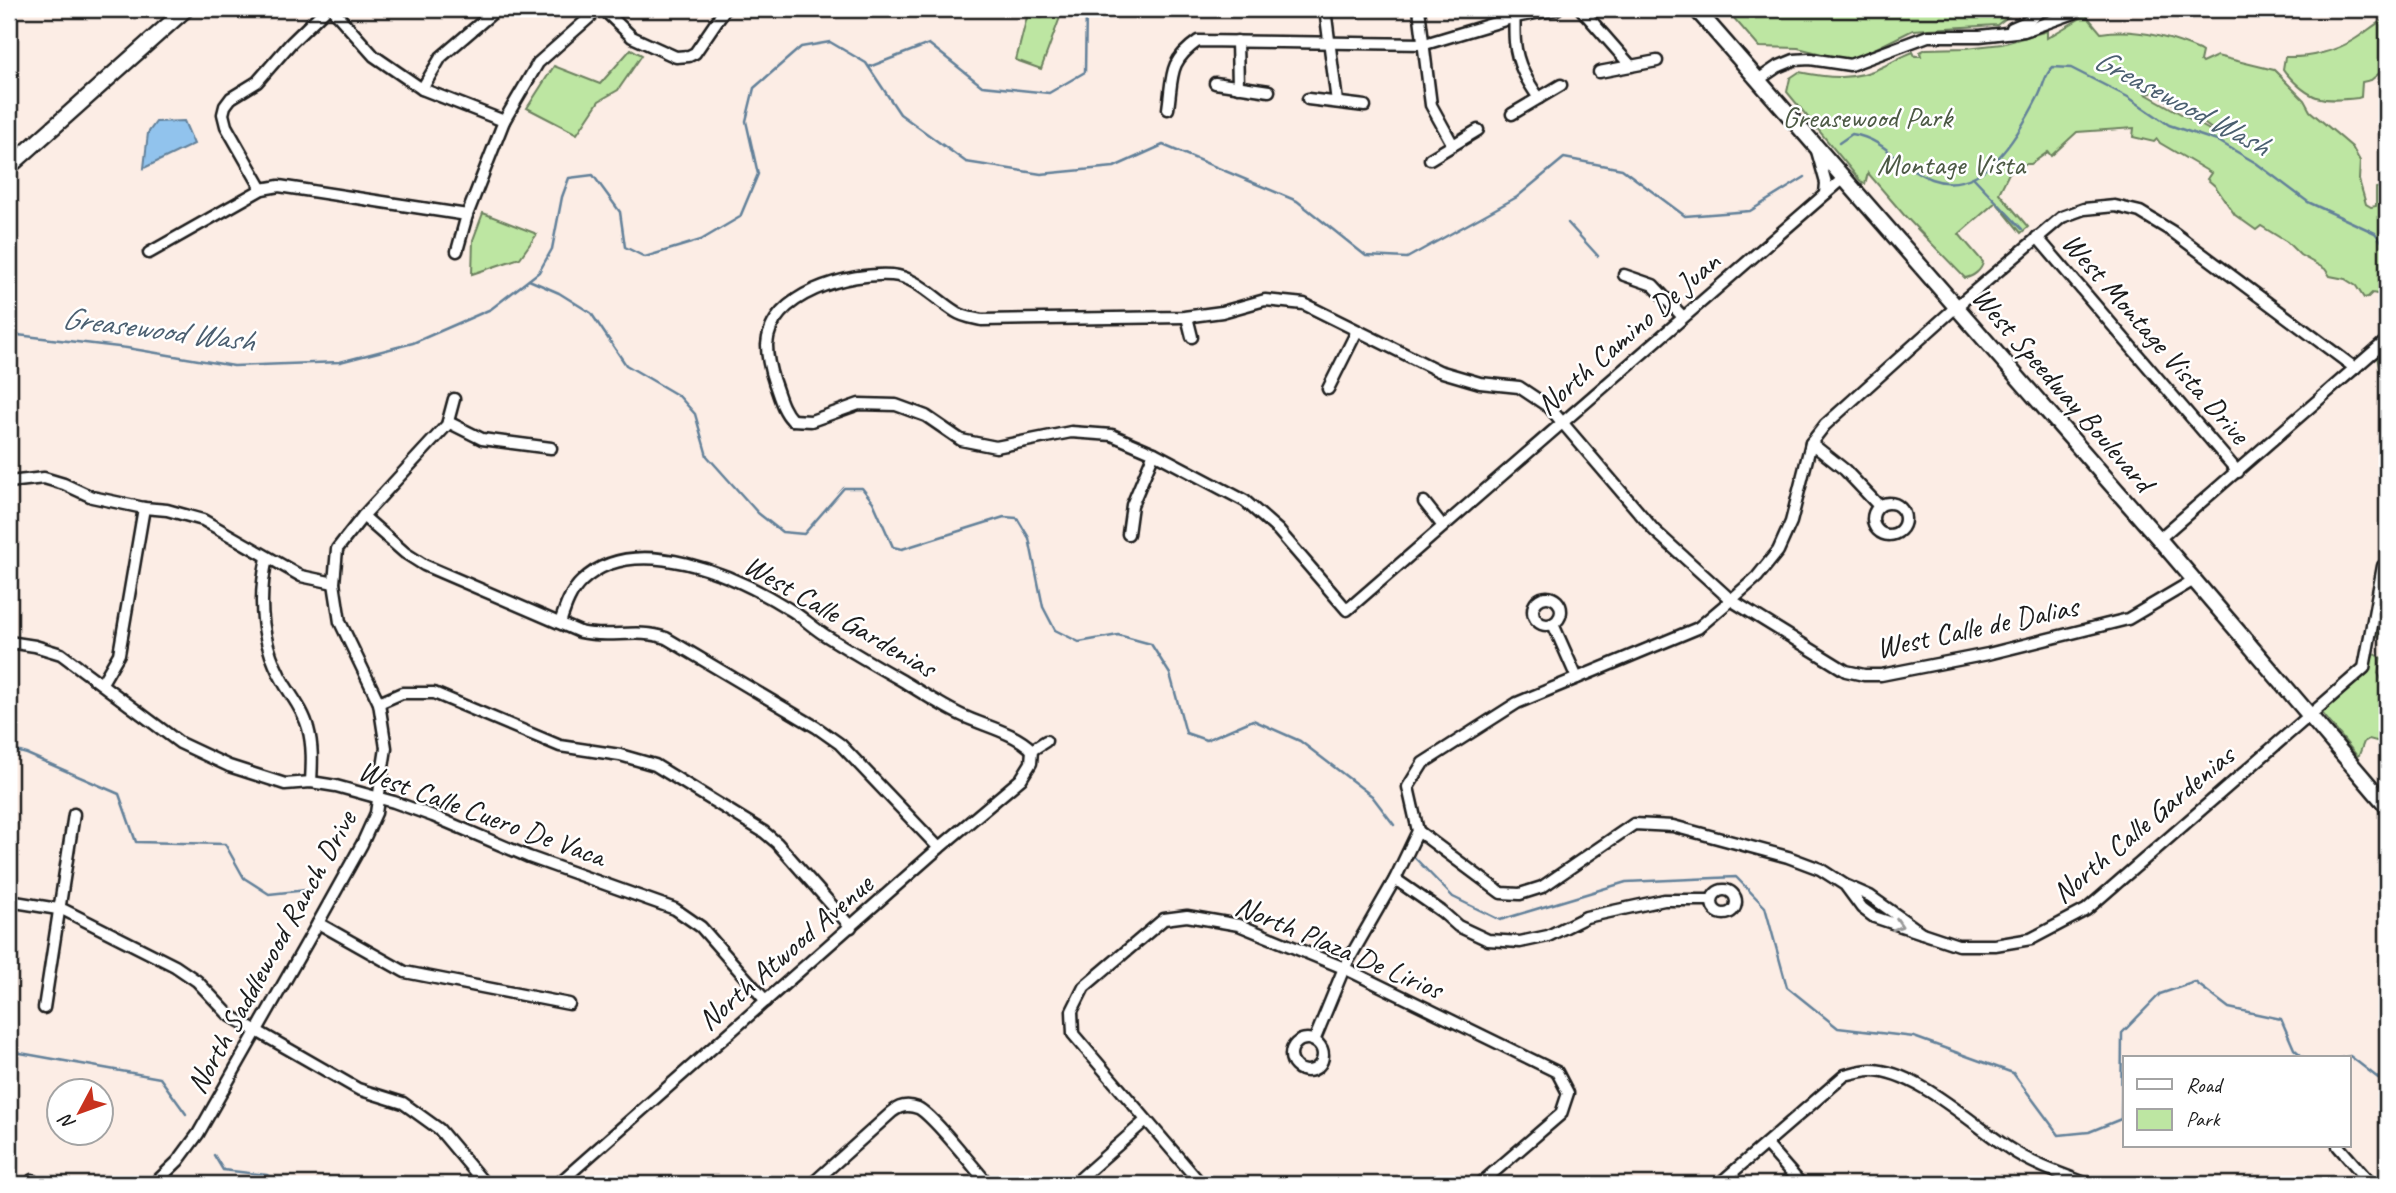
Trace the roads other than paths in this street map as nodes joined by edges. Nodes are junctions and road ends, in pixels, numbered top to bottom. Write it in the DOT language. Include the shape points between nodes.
graph roads {
  1 [pos="326,9"];
  2 [pos="332,9"];
  3 [pos="497,9"];
  4 [pos="601,9"];
  5 [pos="725,9"];
  6 [pos="1325,9"];
  7 [pos="1419,9"];
  8 [pos="1557,9"];
  9 [pos="1581,9"];
  10 [pos="1696,9"];
  11 [pos="2042,9"];
  12 [pos="2075,10"];
  13 [pos="178,11"];
  14 [pos="1514,13"];
  15 [pos="1998,34"];
  16 [pos="1237,41"];
  17 [pos="1330,41"];
  18 [pos="1425,44"];
  19 [pos="1657,61"];
  20 [pos="1631,66"];
  21 [pos="1600,72"];
  22 [pos="1758,80"];
  23 [pos="1215,83"];
  24 [pos="1561,85"];
  25 [pos="1238,87"];
  26 [pos="422,89"];
  27 [pos="1269,91"];
  28 [pos="1539,98"];
  29 [pos="1308,99"];
  30 [pos="1337,102"];
  31 [pos="1365,106"];
  32 [pos="1168,109"];
  33 [pos="1512,114"];
  34 [pos="504,121"];
  35 [pos="1478,130"];
  36 [pos="1813,141"];
  37 [pos="1453,145"];
  38 [pos="1430,159"];
  39 [pos="9,167"];
  40 [pos="1845,177"];
  41 [pos="262,189"];
  42 [pos="1825,194"];
  43 [pos="467,215"];
  44 [pos="2037,237"];
  45 [pos="457,251"];
  46 [pos="149,253"];
  47 [pos="1625,275"];
  48 [pos="1957,306"];
  49 [pos="1187,317"];
  50 [pos="1684,317"];
  51 [pos="1357,331"];
  52 [pos="1192,337"];
  53 [pos="2387,340"];
  54 [pos="2355,368"];
  55 [pos="1328,389"];
  56 [pos="454,399"];
  57 [pos="448,422"];
  58 [pos="1563,422"];
  59 [pos="1811,443"];
  60 [pos="551,448"];
  61 [pos="1154,453"];
  62 [pos="2238,472"];
  63 [pos="9,482"];
  64 [pos="1424,502"];
  65 [pos="1880,506"];
  66 [pos="144,508"];
  67 [pos="363,516"];
  68 [pos="1442,526"];
  69 [pos="1128,534"];
  70 [pos="2159,539"];
  71 [pos="267,558"];
  72 [pos="2383,566"];
  73 [pos="2194,580"];
  74 [pos="334,583"];
  75 [pos="1731,600"];
  76 [pos="560,623"];
  77 [pos="1553,624"];
  78 [pos="9,642"];
  79 [pos="1577,678"];
  80 [pos="102,683"];
  81 [pos="379,703"];
  82 [pos="2310,715"];
  83 [pos="1046,741"];
  84 [pos="1032,750"];
  85 [pos="311,782"];
  86 [pos="379,799"];
  87 [pos="2387,806"];
  88 [pos="74,814"];
  89 [pos="1418,831"];
  90 [pos="939,848"];
  91 [pos="1395,879"];
  92 [pos="1711,900"];
  93 [pos="9,901"];
  94 [pos="61,910"];
  95 [pos="318,923"];
  96 [pos="851,927"];
  97 [pos="1344,968"];
  98 [pos="766,1001"];
  99 [pos="569,1004"];
  100 [pos="44,1008"];
  101 [pos="257,1031"];
  102 [pos="1314,1041"];
  103 [pos="1145,1121"];
  104 [pos="1766,1144"];
  105 [pos="2340,1148"];
  106 [pos="154,1184"];
  107 [pos="485,1184"];
  108 [pos="558,1184"];
  109 [pos="812,1184"];
  110 [pos="988,1184"];
  111 [pos="1074,1184"];
  112 [pos="1201,1184"];
  113 [pos="1480,1184"];
  114 [pos="1719,1184"];
  115 [pos="1801,1184"];
  116 [pos="2088,1184"];
  117 [pos="2371,1184"];
  1 -- 41 [label="street" via="257,82 221,111"];
  2 -- 26 [label="street" via="374,56"];
  3 -- 26 [label="street" via="441,57"];
  4 -- 5 [label="street" via="632,37 688,62"];
  4 -- 34 [label="street" via="538,63"];
  6 -- 17 [label="street"];
  7 -- 18 [label="street"];
  8 -- 14 [label="street"];
  9 -- 20 [label="street"];
  10 -- 22 [label="main road, West Speedway Boulevard"];
  11 -- 15 [label="street" via="2028,21"];
  12 -- 15 [label="street" via="2024,31"];
  13 -- 39 [label="main road"];
  14 -- 18 [label="street"];
  14 -- 28 [label="street" via="1519,61"];
  15 -- 22 [label="street" via="1928,36 1850,65 1794,60"];
  16 -- 17 [label="street"];
  16 -- 25 [label="street"];
  16 -- 32 [label="street" via="1198,41 1181,53 1175,63"];
  17 -- 18 [label="street"];
  17 -- 30 [label="street"];
  18 -- 37 [label="street" via="1431,105"];
  19 -- 20 [label="street"];
  20 -- 21 [label="street"];
  22 -- 36 [label="main road, West Speedway Boulevard"];
  23 -- 25 [label="street"];
  24 -- 28 [label="street"];
  25 -- 27 [label="street"];
  26 -- 34 [label="street"];
  28 -- 33 [label="street"];
  29 -- 30 [label="street"];
  30 -- 31 [label="street"];
  34 -- 43 [label="street"];
  35 -- 37 [label="street"];
  36 -- 40 [label="main road, West Speedway Boulevard"];
  36 -- 42 [label="street"];
  37 -- 38 [label="street"];
  40 -- 42 [label="street, North Camino De Juan"];
  40 -- 48 [label="main road, West Speedway Boulevard"];
  41 -- 43 [label="street" via="279,186"];
  41 -- 46 [label="street"];
  42 -- 50 [label="street, North Camino De Juan"];
  43 -- 45 [label="street"];
  44 -- 48 [label="street"];
  44 -- 54 [label="street" via="2062,216 2084,209 2115,206 2140,212 2174,232"];
  44 -- 62 [label="street, West Montage Vista Drive"];
  47 -- 50 [label="street" via="1653,285"];
  48 -- 59 [label="street" via="1825,425"];
  48 -- 70 [label="main road, West Speedway Boulevard"];
  49 -- 51 [label="street" via="1265,300 1304,304"];
  49 -- 52 [label="street"];
  49 -- 61 [label="street" via="982,320 958,314 925,289 896,275 867,275 826,285 788,304 767,343 769,365 790,424 859,404 896,404 926,416 961,440 996,447 1071,432 1112,435"];
  50 -- 58 [label="street, North Camino De Juan"];
  51 -- 55 [label="street"];
  51 -- 58 [label="street" via="1456,377 1519,387"];
  53 -- 54 [label="street"];
  54 -- 62 [label="street"];
  56 -- 57 [label="street, North Saddlewood Ranch Drive"];
  57 -- 60 [label="street" via="482,439"];
  57 -- 67 [label="street, North Saddlewood Ranch Drive"];
  58 -- 68 [label="street, North Camino De Juan"];
  58 -- 75 [label="street, West Calle de Dalias" via="1654,530"];
  59 -- 65 [label="street"];
  59 -- 75 [label="street" via="1791,522 1778,551"];
  61 -- 68 [label="street, North Camino De Juan" via="1245,501 1278,530 1347,610"];
  61 -- 69 [label="street" via="1132,505"];
  62 -- 70 [label="street"];
  63 -- 66 [label="street" via="44,478 92,498"];
  64 -- 68 [label="street"];
  66 -- 71 [label="street" via="204,520"];
  66 -- 80 [label="street" via="119,654"];
  67 -- 74 [label="street, North Saddlewood Ranch Drive" via="337,549"];
  67 -- 76 [label="street" via="424,565"];
  70 -- 73 [label="main road, West Speedway Boulevard"];
  71 -- 74 [label="street" via="301,576"];
  71 -- 85 [label="street" via="261,608 264,636 307,725"];
  72 -- 82 [label="street, North Calle Gardenias" via="2364,668"];
  73 -- 75 [label="street, West Calle de Dalias" via="2128,619 1881,675 1846,671"];
  73 -- 82 [label="main road, West Speedway Boulevard"];
  74 -- 81 [label="street, North Saddlewood Ranch Drive" via="340,622"];
  75 -- 79 [label="street" via="1698,628"];
  76 -- 84 [label="street, West Calle Gardenias" via="574,591 595,570 644,558 685,563 771,598 898,679"];
  76 -- 90 [label="street" via="595,635 653,633 732,676 840,744"];
  77 -- 79 [label="street"];
  78 -- 80 [label="street, West Calle Cuero De Vaca" via="61,654"];
  79 -- 89 [label="street" via="1517,704 1423,763 1408,787"];
  80 -- 85 [label="street, West Calle Cuero De Vaca" via="180,743 229,766 285,784"];
  81 -- 86 [label="street, North Saddlewood Ranch Drive" via="386,748"];
  81 -- 96 [label="street" via="402,693 434,693 560,746 655,765 764,832"];
  82 -- 87 [label="main road, West Speedway Boulevard"];
  82 -- 89 [label="street, North Calle Gardenias" via="2086,910 2031,939 1995,945 1958,944 1874,917 1846,885 1820,869 1673,826 1633,824 1542,887 1520,894 1502,893"];
  83 -- 84 [label="street"];
  84 -- 90 [label="street, North Atwood Avenue" via="1031,763 1021,779"];
  85 -- 86 [label="street, West Calle Cuero De Vaca"];
  86 -- 95 [label="street, North Saddlewood Ranch Drive" via="362,844"];
  86 -- 98 [label="street, West Calle Cuero De Vaca" via="675,909 701,927"];
  88 -- 94 [label="street"];
  89 -- 91 [label="street"];
  90 -- 96 [label="street, North Atwood Avenue"];
  91 -- 92 [label="street" via="1458,926 1488,940 1520,942 1548,936 1586,917 1664,900"];
  91 -- 97 [label="street"];
  93 -- 94 [label="street"];
  94 -- 100 [label="street"];
  94 -- 101 [label="street" via="175,966 229,1014"];
  95 -- 99 [label="street" via="405,972"];
  95 -- 101 [label="street, North Saddlewood Ranch Drive"];
  96 -- 98 [label="street, North Atwood Avenue"];
  97 -- 102 [label="street"];
  97 -- 103 [label="street, North Plaza De Lirios" via="1239,925 1187,916 1164,919 1084,987 1072,1011 1073,1034"];
  97 -- 113 [label="street, North Plaza De Lirios" via="1557,1072 1568,1093 1561,1114"];
  98 -- 108 [label="street, North Atwood Avenue"];
  101 -- 106 [label="street, North Saddlewood Ranch Drive" via="198,1135"];
  101 -- 107 [label="street" via="358,1089 403,1103 439,1129"];
  103 -- 111 [label="street"];
  103 -- 112 [label="street, North Plaza De Lirios"];
  104 -- 114 [label="street"];
  104 -- 115 [label="street"];
  104 -- 116 [label="street" via="1845,1075 1871,1070 1895,1073 2010,1149"];
  105 -- 117 [label="street"];
  109 -- 110 [label="street" via="898,1108 910,1104 930,1118"];
}
